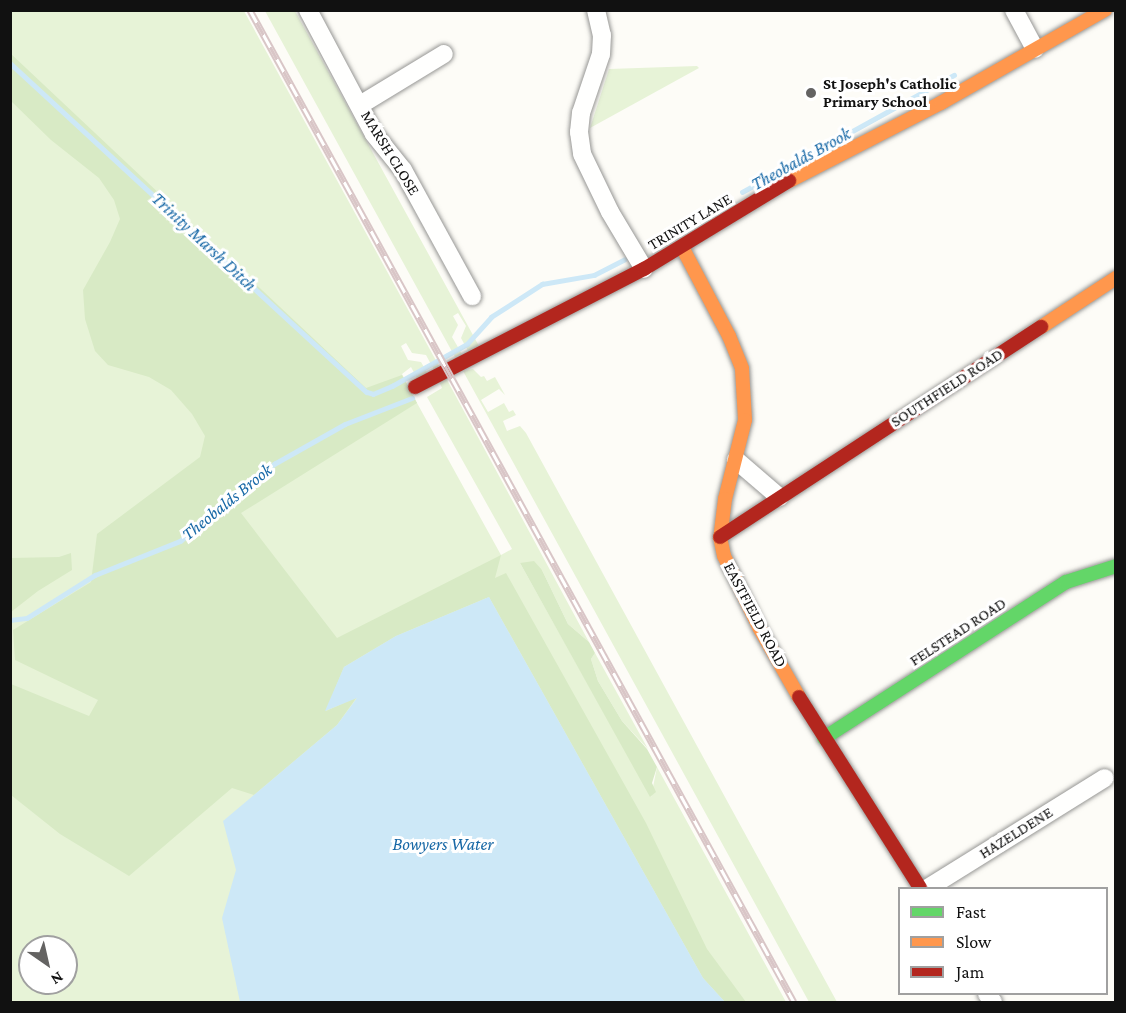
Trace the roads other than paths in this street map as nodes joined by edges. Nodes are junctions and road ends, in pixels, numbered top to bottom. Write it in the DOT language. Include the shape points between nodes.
graph roads {
  1 [pos="308,10"];
  2 [pos="596,10"];
  3 [pos="1014,10"];
  4 [pos="1105,10"];
  5 [pos="1035,50"];
  6 [pos="444,54"];
  7 [pos="360,105"];
  8 [pos="682,247"];
  9 [pos="644,269"];
  10 [pos="1116,278"];
  11 [pos="472,296"];
  12 [pos="415,387"];
  13 [pos="736,460"];
  14 [pos="779,497"];
  15 [pos="720,537"];
  16 [pos="1116,566"];
  17 [pos="824,738"];
  18 [pos="1105,778"];
  19 [pos="919,887"];
  20 [pos="930,887"];
  1 -- 7 [label="street, MARSH CLOSE"];
  2 -- 9 [label="street" via="602,54 580,113 582,154"];
  3 -- 5 [label="street"];
  4 -- 5 [label="street, TRINITY LANE"];
  5 -- 8 [label="street, TRINITY LANE" via="793,178"];
  6 -- 7 [label="street"];
  7 -- 11 [label="street, MARSH CLOSE" via="374,134 403,170"];
  8 -- 9 [label="street, TRINITY LANE"];
  8 -- 13 [label="street, EASTFIELD ROAD" via="742,369 745,420"];
  9 -- 12 [label="street, TRINITY LANE"];
  10 -- 14 [label="street, SOUTHFIELD ROAD"];
  13 -- 14 [label="street"];
  13 -- 15 [label="street, EASTFIELD ROAD"];
  14 -- 15 [label="street, SOUTHFIELD ROAD"];
  15 -- 17 [label="street, EASTFIELD ROAD" via="735,582"];
  16 -- 17 [label="street, FELSTEAD ROAD" via="1066,582"];
  17 -- 19 [label="street, EASTFIELD ROAD"];
  18 -- 20 [label="street, HAZELDENE"];
}
